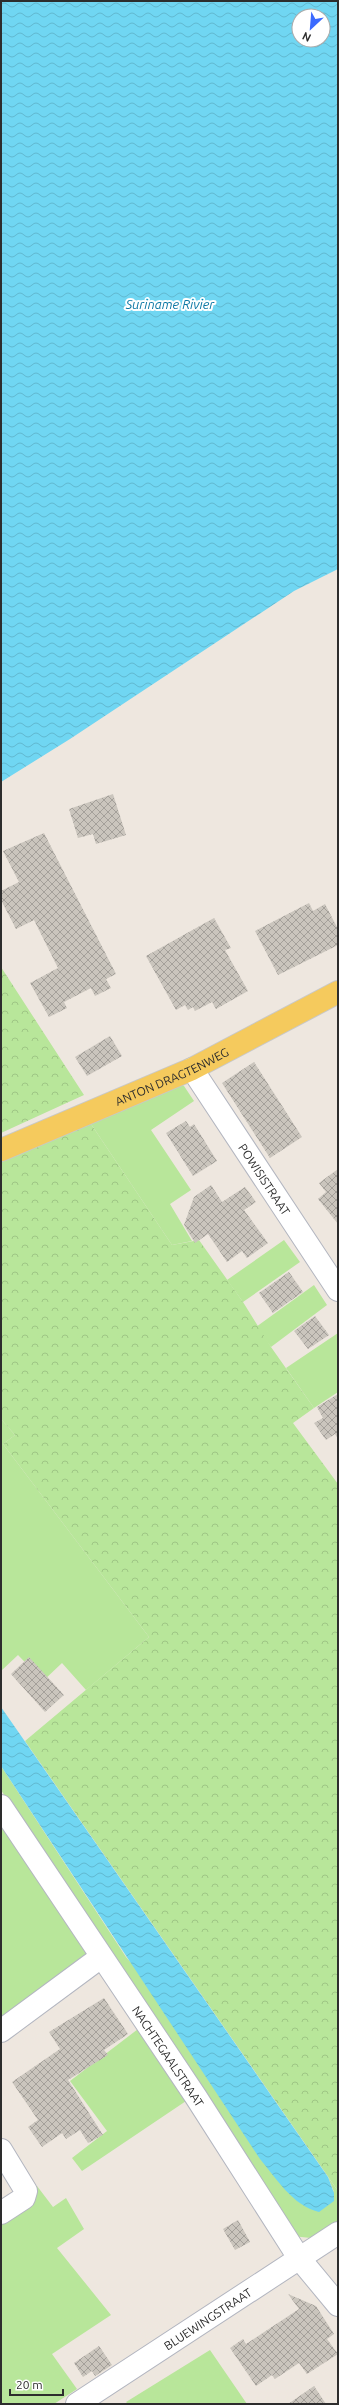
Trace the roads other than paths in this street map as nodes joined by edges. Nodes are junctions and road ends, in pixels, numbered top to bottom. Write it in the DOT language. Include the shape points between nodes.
graph roads {
  1 [pos="338,992"];
  2 [pos="192,1069"];
  3 [pos="1,1150"];
  4 [pos="338,1290"];
  5 [pos="1,1806"];
  6 [pos="101,1957"];
  7 [pos="1,2031"];
  8 [pos="1,2150"];
  9 [pos="1,2213"];
  10 [pos="338,2233"];
  11 [pos="299,2258"];
  12 [pos="338,2305"];
  13 [pos="76,2404"];
  1 -- 2 [label="main road, ANTON DRAGTENWEG"];
  2 -- 3 [label="main road, ANTON DRAGTENWEG"];
  2 -- 4 [label="street, POWISISTRAAT"];
  5 -- 6 [label="street, NACHTEGAALSTRAAT"];
  6 -- 7 [label="street"];
  6 -- 11 [label="street, NACHTEGAALSTRAAT" via="196,2097"];
  8 -- 9 [label="street" via="26,2191 24,2198"];
  10 -- 11 [label="street, BLUEWINGSTRAAT"];
  11 -- 12 [label="street, NACHTEGAALSTRAAT"];
  11 -- 13 [label="street, BLUEWINGSTRAAT"];
}
